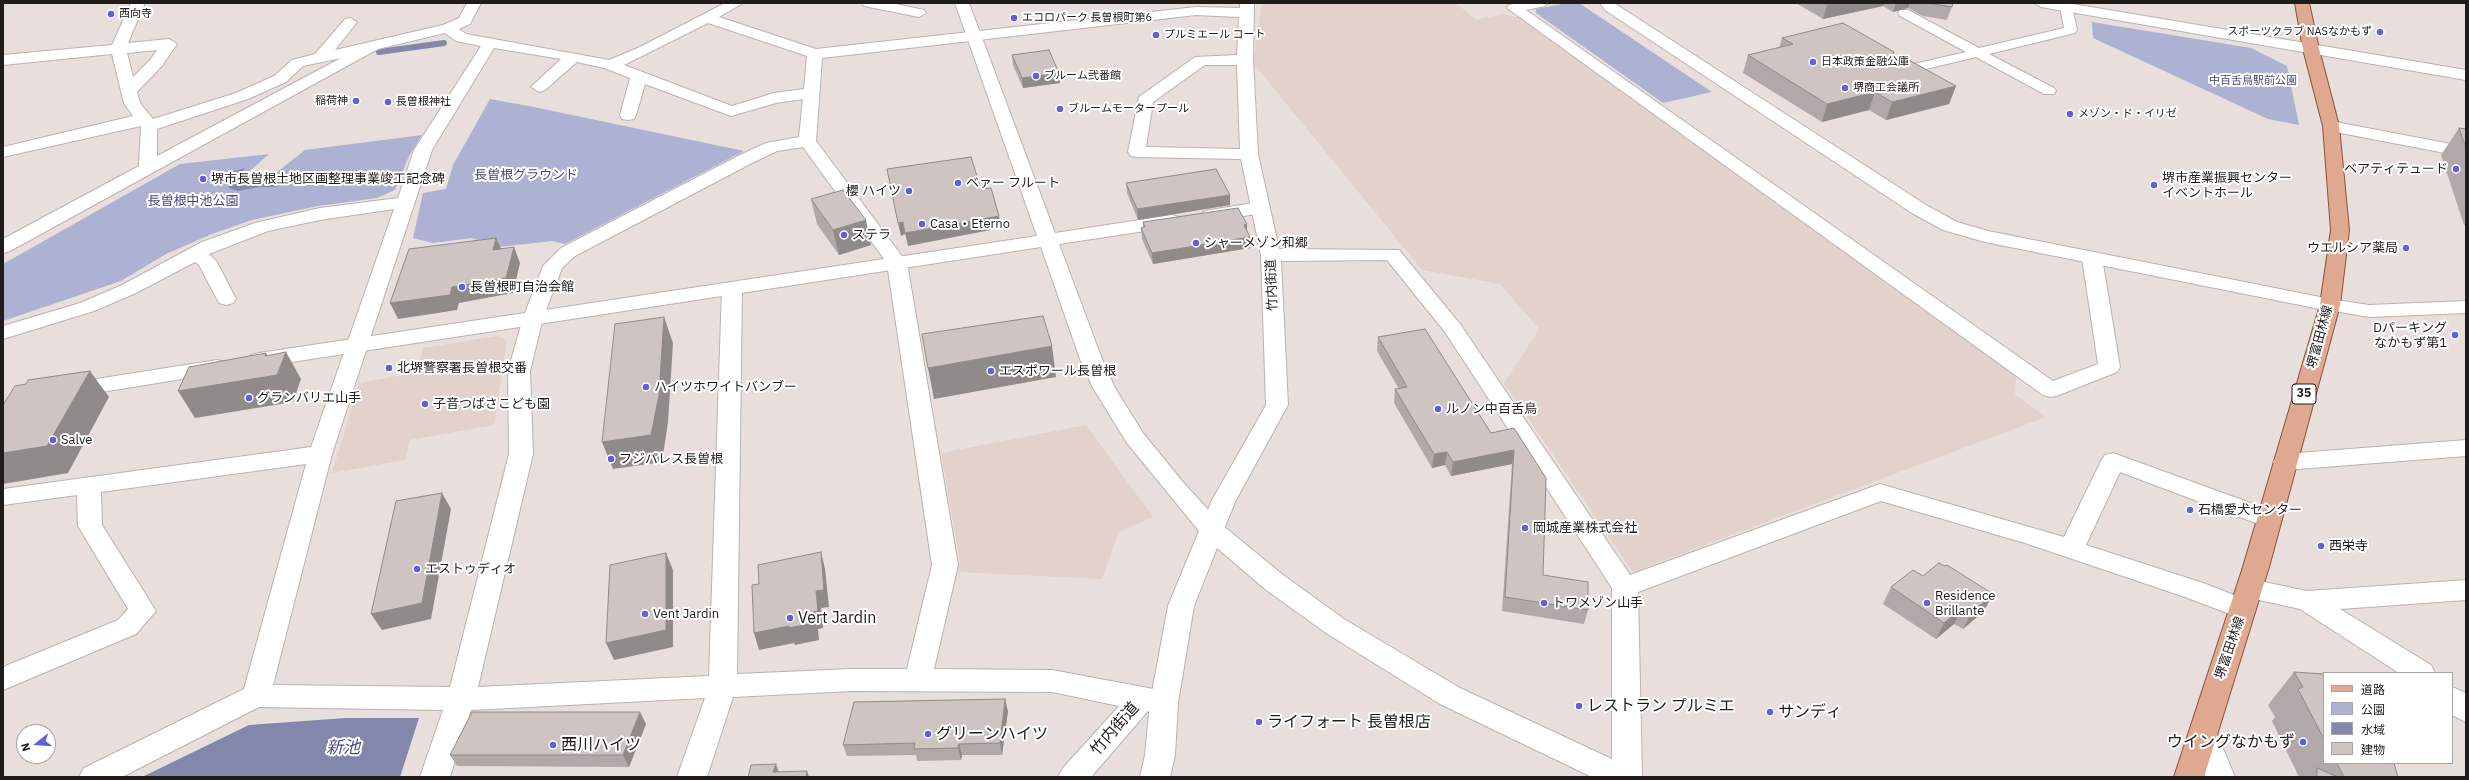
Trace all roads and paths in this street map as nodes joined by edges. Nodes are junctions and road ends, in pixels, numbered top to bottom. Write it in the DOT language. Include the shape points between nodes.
graph roads {
  1 [pos="474,3"];
  2 [pos="736,3"];
  3 [pos="869,3"];
  4 [pos="962,3"];
  5 [pos="1540,3"];
  6 [pos="1607,3"];
  7 [pos="2041,3"];
  8 [pos="2090,3"];
  9 [pos="2302,3"];
  10 [pos="142,4"];
  11 [pos="1193,7"];
  12 [pos="2066,7"];
  13 [pos="1246,8"];
  14 [pos="919,12"];
  15 [pos="1904,13"];
  16 [pos="706,18"];
  17 [pos="350,22"];
  18 [pos="448,28"];
  19 [pos="974,36"];
  20 [pos="490,44"];
  21 [pos="2310,45"];
  22 [pos="372,47"];
  23 [pos="118,49"];
  24 [pos="1977,53"];
  25 [pos="815,54"];
  26 [pos="573,57"];
  27 [pos="320,58"];
  28 [pos="3,60"];
  29 [pos="1245,60"];
  30 [pos="610,65"];
  31 [pos="2466,66"];
  32 [pos="1894,73"];
  33 [pos="2466,75"];
  34 [pos="639,76"];
  35 [pos="538,87"];
  36 [pos="128,91"];
  37 [pos="2048,91"];
  38 [pos="812,93"];
  39 [pos="628,115"];
  40 [pos="146,123"];
  41 [pos="2331,126"];
  42 [pos="807,141"];
  43 [pos="3,152"];
  44 [pos="2466,152"];
  45 [pos="1249,154"];
  46 [pos="148,168"];
  47 [pos="406,202"];
  48 [pos="1260,208"];
  49 [pos="1049,240"];
  50 [pos="3,247"];
  51 [pos="196,253"];
  52 [pos="1271,255"];
  53 [pos="2092,258"];
  54 [pos="897,263"];
  55 [pos="732,288"];
  56 [pos="226,299"];
  57 [pos="2330,305"];
  58 [pos="2466,307"];
  59 [pos="533,318"];
  60 [pos="3,333"];
  61 [pos="359,345"];
  62 [pos="49,393"];
  63 [pos="2466,448"];
  64 [pos="320,454"];
  65 [pos="2285,462"];
  66 [pos="90,485"];
  67 [pos="3,497"];
  68 [pos="2269,519"];
  69 [pos="1212,530"];
  70 [pos="2072,550"];
  71 [pos="1625,587"];
  72 [pos="2466,590"];
  73 [pos="2246,599"];
  74 [pos="2307,601"];
  75 [pos="2419,672"];
  76 [pos="3,679"];
  77 [pos="918,680"];
  78 [pos="723,686"];
  79 [pos="256,696"];
  80 [pos="461,699"];
  81 [pos="2453,699"];
  82 [pos="1153,701"];
  83 [pos="2466,710"];
  84 [pos="2203,733"];
  85 [pos="94,777"];
  86 [pos="435,777"];
  87 [pos="692,777"];
  88 [pos="1073,777"];
  89 [pos="1155,777"];
  90 [pos="1621,777"];
  91 [pos="1627,777"];
  92 [pos="2189,777"];
  93 [pos="2220,777"];
  1 -- 18 [label="street" via="465,21"];
  2 -- 16 [label="street"];
  3 -- 14 [label="street"];
  4 -- 19 [label="street"];
  5 -- 53 [label="street" via="1514,8 2051,390 2109,367"];
  6 -- 53 [label="street" via="1906,201 1950,226 1985,236"];
  7 -- 12 [label="street"];
  8 -- 21 [label="street"];
  9 -- 21 [label="main road, 堺富田林線 / 35"];
  10 -- 23 [label="street"];
  11 -- 13 [label="street"];
  11 -- 19 [label="street"];
  12 -- 21 [label="street"];
  12 -- 24 [label="street" via="2071,30"];
  13 -- 29 [label="street, 竹内街道"];
  15 -- 24 [label="street"];
  16 -- 25 [label="street"];
  16 -- 30 [label="street"];
  17 -- 27 [label="street"];
  18 -- 20 [label="street" via="461,38"];
  18 -- 22 [label="street"];
  19 -- 25 [label="street"];
  19 -- 49 [label="street"];
  20 -- 26 [label="street"];
  20 -- 47 [label="street" via="423,150"];
  21 -- 31 [label="street"];
  21 -- 33 [label="street"];
  21 -- 41 [label="main road, 堺富田林線 / 35"];
  22 -- 27 [label="street"];
  22 -- 46 [label="street"];
  23 -- 28 [label="street"];
  23 -- 36 [label="street"];
  23 -- 36 [label="street" via="169,44 156,63"];
  24 -- 32 [label="street"];
  24 -- 37 [label="street"];
  25 -- 38 [label="street"];
  26 -- 30 [label="street"];
  26 -- 35 [label="street"];
  27 -- 40 [label="street" via="298,63 280,79 242,96"];
  29 -- 45 [label="street, 竹内街道"];
  29 -- 45 [label="street" via="1200,60 1145,100 1136,152"];
  30 -- 34 [label="street"];
  34 -- 38 [label="street" via="731,111 774,98"];
  34 -- 39 [label="street"];
  36 -- 40 [label="street" via="132,103"];
  38 -- 42 [label="street"];
  40 -- 43 [label="street"];
  40 -- 46 [label="street"];
  41 -- 44 [label="street"];
  41 -- 57 [label="main road, 堺富田林線 / 35" via="2340,230"];
  42 -- 54 [label="street"];
  42 -- 59 [label="street" via="772,147 746,159 568,252 553,266"];
  45 -- 48 [label="street, 竹内街道"];
  46 -- 50 [label="street"];
  47 -- 51 [label="street" via="320,214 262,227"];
  47 -- 61 [label="street"];
  48 -- 49 [label="street"];
  48 -- 52 [label="street, 竹内街道"];
  49 -- 54 [label="street"];
  49 -- 69 [label="street" via="1091,359 1104,388 1135,438"];
  51 -- 56 [label="street" via="207,262"];
  51 -- 60 [label="street" via="129,290 87,307"];
  52 -- 69 [label="street, 竹内街道" via="1277,405 1224,500"];
  52 -- 71 [label="street" via="1392,254 1453,328"];
  53 -- 57 [label="street"];
  54 -- 55 [label="street"];
  54 -- 77 [label="street" via="945,565"];
  55 -- 59 [label="street"];
  55 -- 78 [label="street"];
  57 -- 58 [label="street" via="2368,311"];
  57 -- 65 [label="main road, 堺富田林線 / 35"];
  59 -- 61 [label="street"];
  59 -- 80 [label="street" via="519,371 521,454"];
  61 -- 62 [label="street"];
  61 -- 64 [label="street"];
  63 -- 65 [label="street"];
  64 -- 66 [label="street"];
  64 -- 79 [label="street"];
  65 -- 68 [label="main road, 堺富田林線 / 35"];
  66 -- 67 [label="street"];
  66 -- 76 [label="street" via="90,526 143,611 127,627"];
  68 -- 70 [label="street" via="2113,461"];
  68 -- 73 [label="main road, 堺富田林線 / 35"];
  69 -- 82 [label="street, 竹内街道" via="1181,606"];
  69 -- 90 [label="street" via="1274,582 1335,626 1450,696"];
  70 -- 71 [label="street" via="1880,492"];
  70 -- 73 [label="street" via="2205,594"];
  71 -- 91 [label="street"];
  72 -- 74 [label="street"];
  73 -- 74 [label="street"];
  73 -- 84 [label="main road, 堺富田林線 / 35"];
  74 -- 75 [label="street"];
  77 -- 78 [label="street" via="851,680"];
  77 -- 82 [label="street" via="1052,681"];
  78 -- 80 [label="street"];
  78 -- 87 [label="street"];
  79 -- 80 [label="street"];
  79 -- 85 [label="street"];
  80 -- 86 [label="street"];
  81 -- 83 [label="street"];
  82 -- 88 [label="street, 竹内街道"];
  82 -- 89 [label="street, 竹内街道" via="1160,755"];
  84 -- 92 [label="main road, 堺富田林線 / 35"];
  84 -- 93 [label="street"];
}
